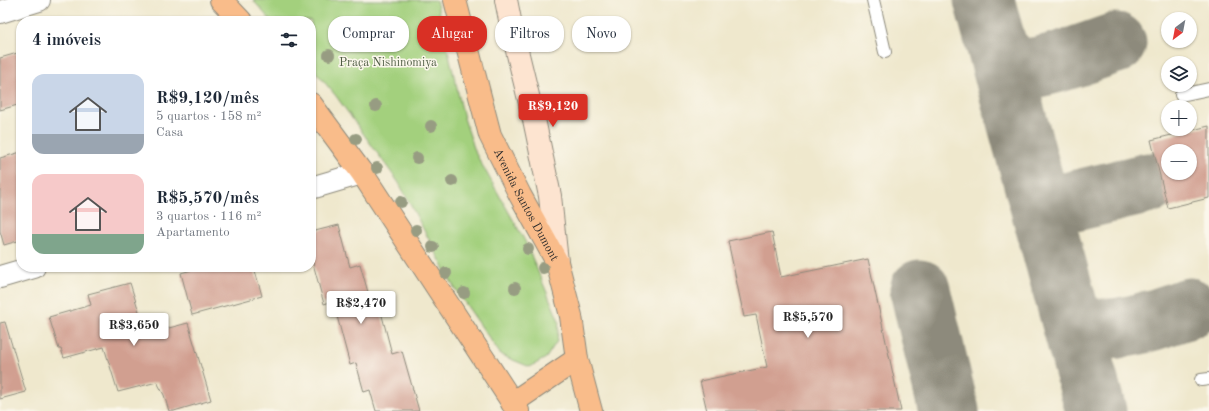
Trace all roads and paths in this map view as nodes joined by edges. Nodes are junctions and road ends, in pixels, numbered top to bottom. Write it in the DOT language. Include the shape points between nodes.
graph roads {
  1 [pos="39,0"];
  2 [pos="221,0"];
  3 [pos="455,0"];
  4 [pos="506,0"];
  5 [pos="873,0"];
  6 [pos="0,12"];
  7 [pos="236,16"];
  8 [pos="885,52"];
  9 [pos="1209,89"];
  10 [pos="1181,95"];
  11 [pos="316,111"];
  12 [pos="362,173"];
  13 [pos="316,187"];
  14 [pos="557,262"];
  15 [pos="16,272"];
  16 [pos="0,276"];
  17 [pos="577,359"];
  18 [pos="511,408"];
  19 [pos="591,411"];
  1 -- 6 [label="street"];
  2 -- 7 [label="main road"];
  3 -- 14 [label="main road, Avenida Santos Dumont" via="490,135"];
  4 -- 14 [label="street" via="550,196"];
  5 -- 8 [label="lane"];
  9 -- 10 [label="lane"];
  11 -- 12 [label="main road"];
  12 -- 13 [label="street"];
  12 -- 18 [label="main road"];
  14 -- 17 [label="main road, Avenida Santos Dumont" via="571,316"];
  15 -- 16 [label="street"];
  17 -- 18 [label="main road"];
  17 -- 19 [label="main road, Avenida Santos Dumont"];
}
